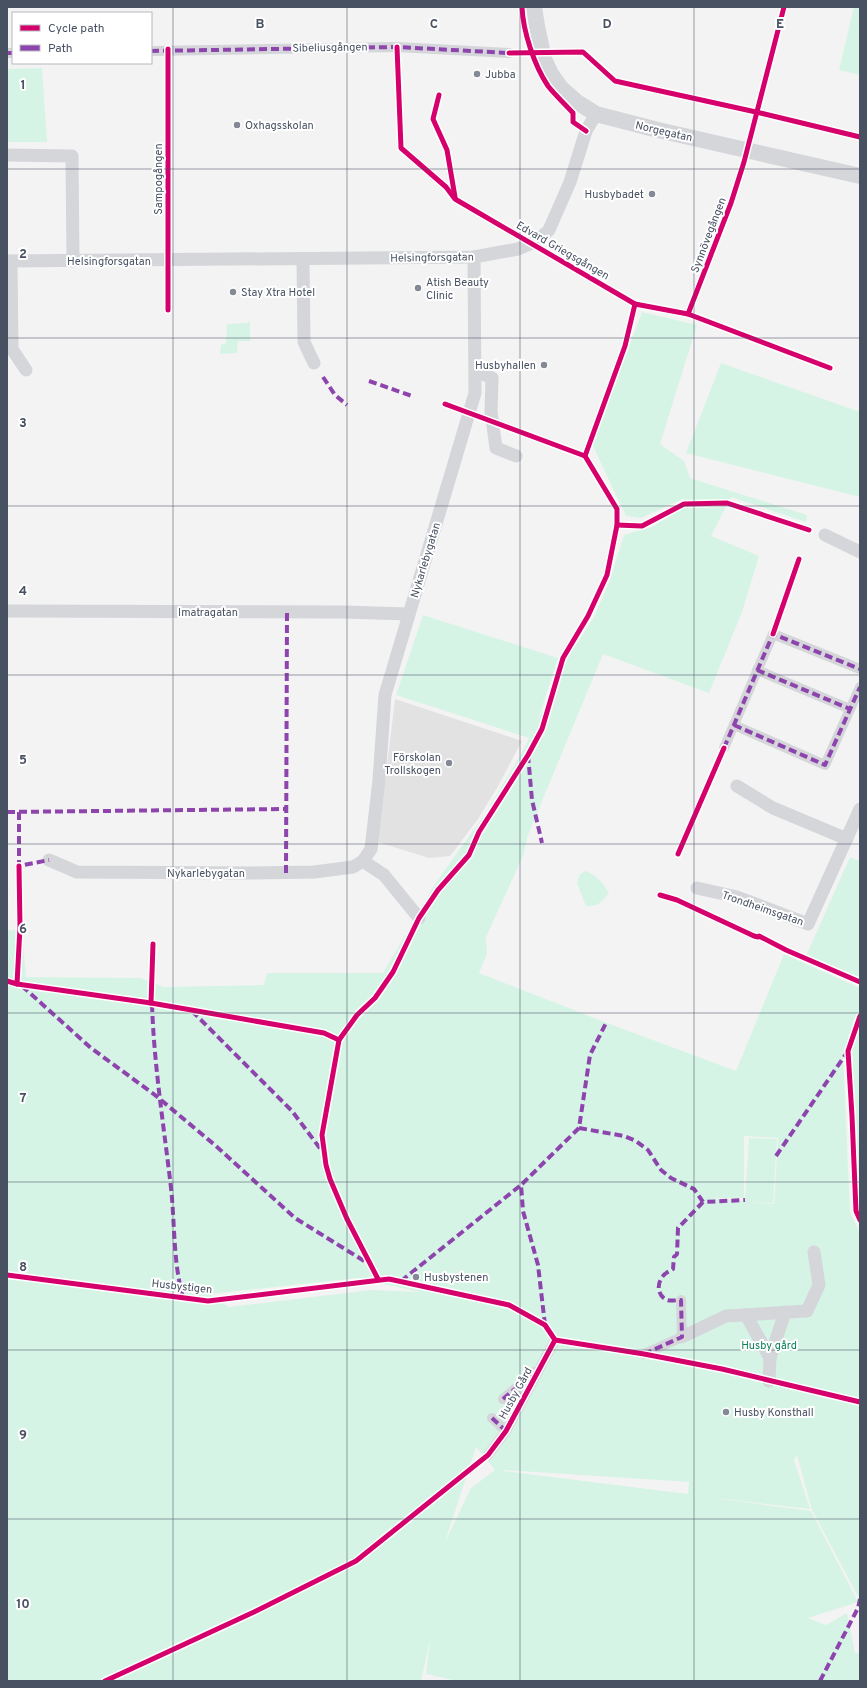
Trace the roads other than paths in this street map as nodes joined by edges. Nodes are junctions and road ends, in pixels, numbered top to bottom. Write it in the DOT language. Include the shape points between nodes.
graph roads {
  1 [pos="534,7"];
  2 [pos="152,51"];
  3 [pos="509,53"];
  4 [pos="596,114"];
  5 [pos="7,156"];
  6 [pos="860,176"];
  7 [pos="474,257"];
  8 [pos="303,259"];
  9 [pos="9,261"];
  10 [pos="73,261"];
  11 [pos="314,362"];
  12 [pos="26,370"];
  13 [pos="476,370"];
  14 [pos="516,456"];
  15 [pos="826,535"];
  16 [pos="860,552"];
  17 [pos="7,611"];
  18 [pos="409,614"];
  19 [pos="860,669"];
  20 [pos="757,670"];
  21 [pos="860,687"];
  22 [pos="850,710"];
  23 [pos="734,725"];
  24 [pos="724,748"];
  25 [pos="737,786"];
  26 [pos="860,809"];
  27 [pos="847,840"];
  28 [pos="49,860"];
  29 [pos="363,861"];
  30 [pos="697,888"];
  31 [pos="419,918"];
  32 [pos="814,1252"];
  33 [pos="681,1300"];
  34 [pos="785,1312"];
  35 [pos="746,1315"];
  36 [pos="682,1337"];
  37 [pos="556,1340"];
  38 [pos="644,1354"];
  39 [pos="770,1358"];
  40 [pos="540,1368"];
  41 [pos="769,1381"];
  42 [pos="503,1400"];
  43 [pos="492,1418"];
  44 [pos="506,1431"];
  45 [pos="488,1455"];
  1 -- 4 [label="street, Norgegatan" via="544,60 551,74 561,88"];
  2 -- 3 [label="street, Sibeliusgången" via="397,47"];
  4 -- 6 [label="street, Norgegatan"];
  4 -- 7 [label="street, Helsingforsgatan" via="586,132 570,182 549,230 536,241 518,249"];
  5 -- 10 [label="street" via="72,156"];
  7 -- 8 [label="street, Helsingforsgatan"];
  7 -- 13 [label="street, Nykarlebygatan"];
  8 -- 10 [label="street, Helsingforsgatan"];
  8 -- 11 [label="street" via="304,342"];
  9 -- 10 [label="street, Helsingforsgatan"];
  9 -- 12 [label="street, Helsingforsgatan" via="12,350"];
  13 -- 14 [label="street" via="492,378 491,411 496,448"];
  13 -- 18 [label="street, Nykarlebygatan" via="475,393"];
  15 -- 16 [label="street"];
  17 -- 18 [label="street, Imatragatan"];
  18 -- 29 [label="street, Nykarlebygatan" via="385,695 371,849"];
  19 -- 20 [label="street" via="773,634"];
  20 -- 22 [label="street"];
  20 -- 23 [label="street"];
  21 -- 22 [label="street"];
  22 -- 23 [label="street" via="825,764"];
  23 -- 24 [label="street"];
  25 -- 27 [label="street" via="774,808"];
  26 -- 27 [label="street, Trondheimsgatan"];
  27 -- 30 [label="street, Trondheimsgatan" via="808,924 737,897"];
  28 -- 29 [label="street, Nykarlebygatan" via="77,872 254,873 314,872 353,867"];
  29 -- 31 [label="street" via="384,875"];
  32 -- 34 [label="street" via="819,1285 807,1311"];
  33 -- 36 [label="street"];
  34 -- 35 [label="street"];
  34 -- 39 [label="street"];
  35 -- 36 [label="street" via="726,1316"];
  35 -- 39 [label="street"];
  36 -- 38 [label="street"];
  37 -- 40 [label="street, Husby Gård"];
  39 -- 41 [label="street"];
  40 -- 42 [label="street"];
  40 -- 44 [label="street, Husby Gård"];
  43 -- 44 [label="street"];
  44 -- 45 [label="street, Husby Gård"];
}
